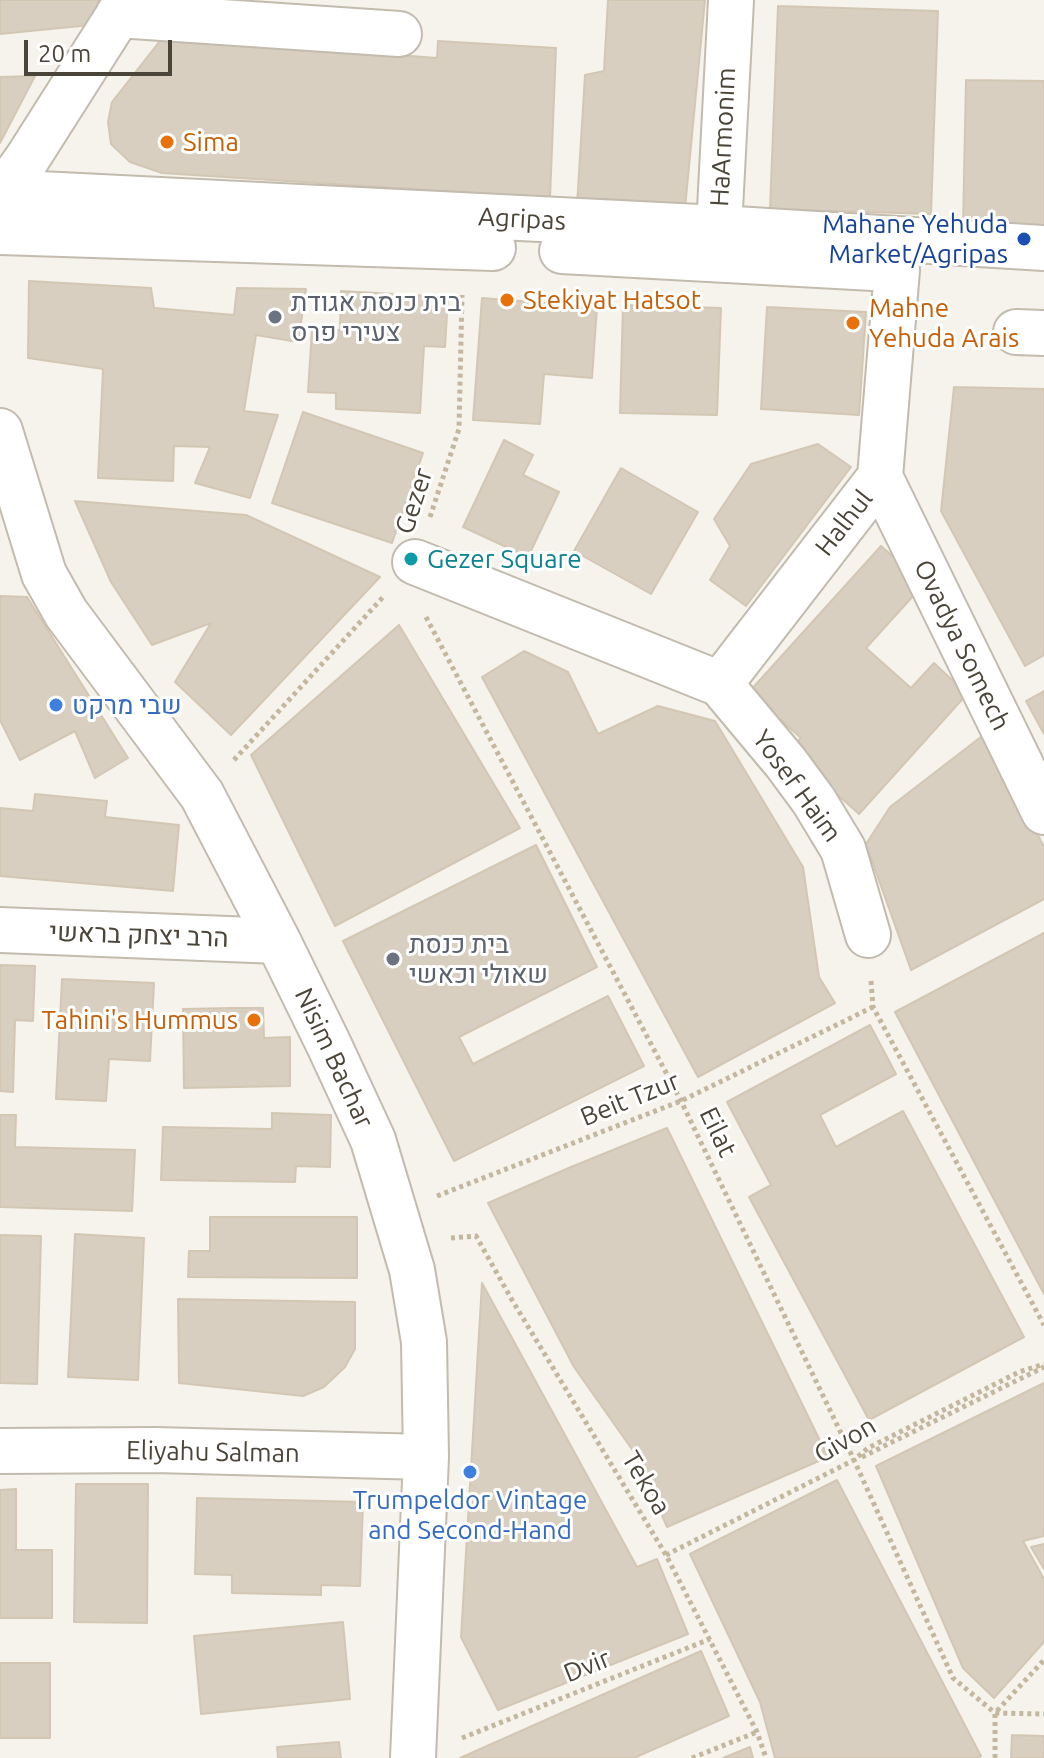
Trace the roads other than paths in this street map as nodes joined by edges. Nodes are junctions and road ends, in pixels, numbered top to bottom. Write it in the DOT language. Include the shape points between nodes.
graph roads {
  1 [pos="731,0"];
  2 [pos="123,8"];
  3 [pos="399,34"];
  4 [pos="7,203"];
  5 [pos="704,243"];
  6 [pos="1044,248"];
  7 [pos="892,254"];
  8 [pos="1044,277"];
  9 [pos="0,431"];
  10 [pos="880,477"];
  11 [pos="415,562"];
  12 [pos="720,684"];
  13 [pos="1044,812"];
  14 [pos="0,930"];
  15 [pos="868,935"];
  16 [pos="278,941"];
  17 [pos="0,1451"];
  18 [pos="426,1457"];
  19 [pos="413,1758"];
  1 -- 5 [label="street, HaArmonim"];
  2 -- 3 [label="street"];
  2 -- 4 [label="street"];
  4 -- 5 [label="street, Agripas" via="447,215"];
  4 -- 5 [label="street, Agripas" via="463,246"];
  5 -- 7 [label="street, Agripas"];
  6 -- 7 [label="street, Agripas"];
  7 -- 8 [label="street, Agripas"];
  7 -- 10 [label="street, Halhul"];
  9 -- 16 [label="street, Nisim Bachar" via="44,574 66,613 202,795"];
  10 -- 12 [label="street, Halhul"];
  10 -- 13 [label="street, Ovadya Somech"];
  11 -- 12 [label="street, Yosef Haim"];
  12 -- 15 [label="street, Yosef Haim" via="786,763 843,849"];
  14 -- 16 [label="street, הרב יצחק בראשי"];
  16 -- 18 [label="street, Nisim Bachar" via="373,1140 412,1270 424,1342"];
  17 -- 18 [label="street, Eliyahu Salman"];
  18 -- 19 [label="street, Nisim Bachar"];
}
